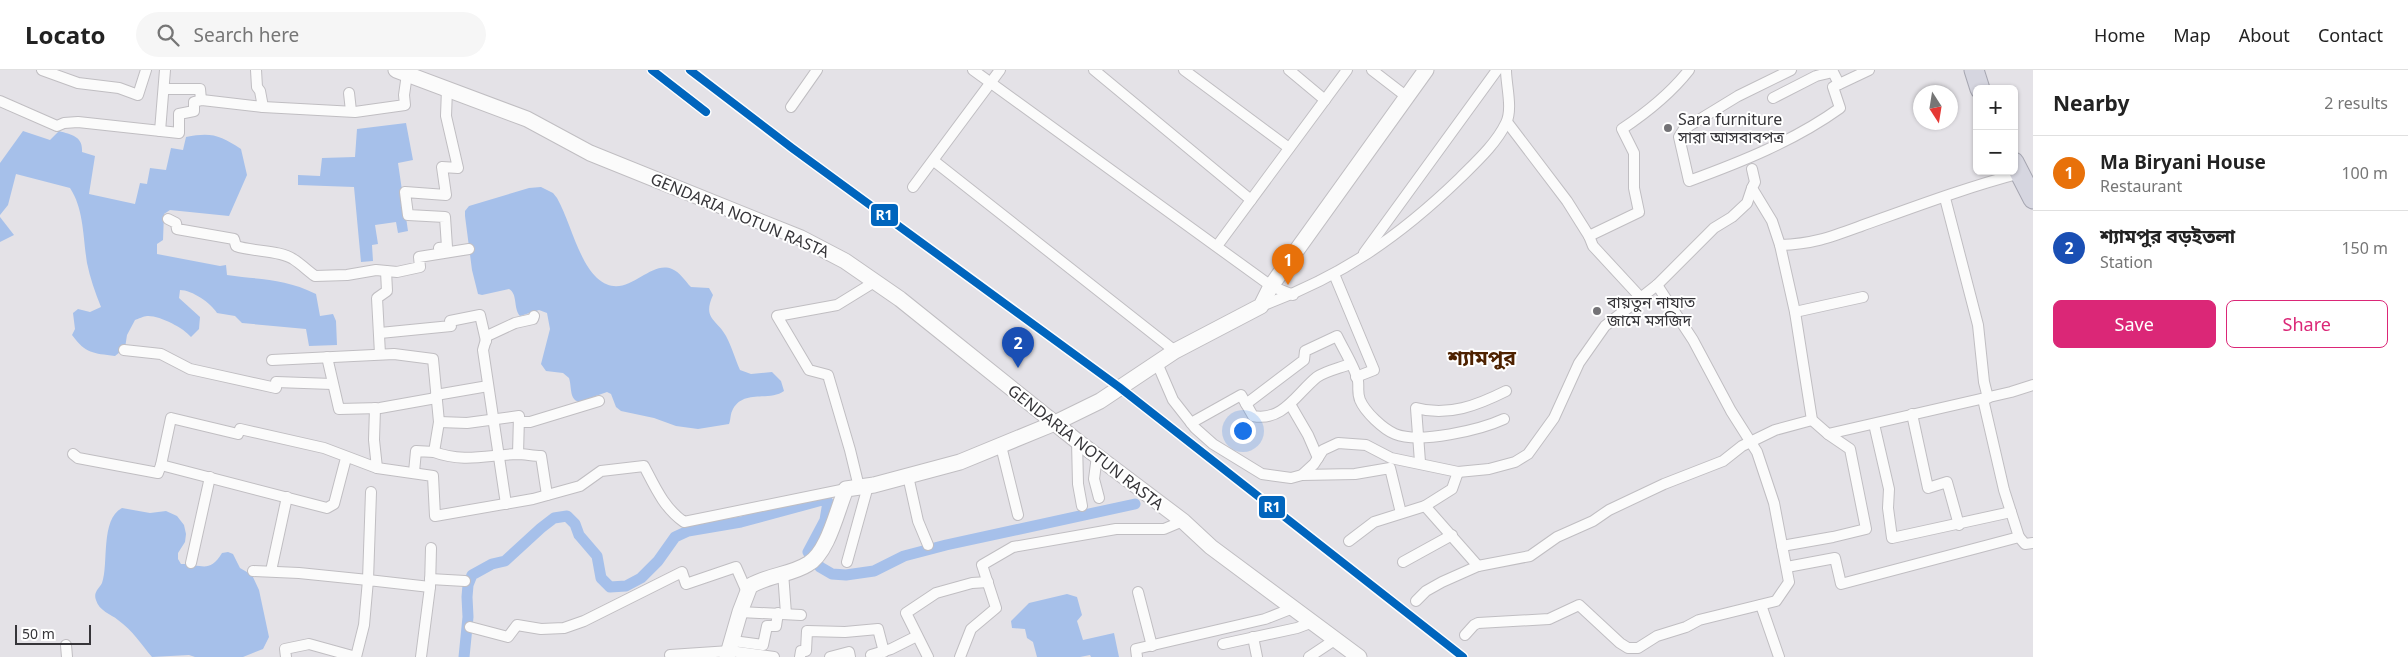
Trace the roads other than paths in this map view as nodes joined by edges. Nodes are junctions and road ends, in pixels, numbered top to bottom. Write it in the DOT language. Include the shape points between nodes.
graph roads {
  1 [pos="42,70"];
  2 [pos="146,70"];
  3 [pos="165,70"];
  4 [pos="256,70"];
  5 [pos="817,70"];
  6 [pos="973,70"];
  7 [pos="1000,70"];
  8 [pos="1094,70"];
  9 [pos="1184,70"];
  10 [pos="1289,70"];
  11 [pos="1346,70"];
  12 [pos="1372,70"];
  13 [pos="1426,70"];
  14 [pos="1497,70"];
  15 [pos="1506,70"];
  16 [pos="1688,70"];
  17 [pos="1791,70"];
  18 [pos="1869,70"];
  19 [pos="1974,70"];
  20 [pos="401,72"];
  21 [pos="992,82"];
  22 [pos="1839,84"];
  23 [pos="1979,85"];
  24 [pos="164,89"];
  25 [pos="447,89"];
  26 [pos="349,93"];
  27 [pos="1407,97"];
  28 [pos="1773,98"];
  29 [pos="201,100"];
  30 [pos="1325,100"];
  31 [pos="0,101"];
  32 [pos="264,107"];
  33 [pos="791,107"];
  34 [pos="351,111"];
  35 [pos="1507,122"];
  36 [pos="160,131"];
  37 [pos="1289,148"];
  38 [pos="934,161"];
  39 [pos="1752,169"];
  40 [pos="2018,169"];
  41 [pos="2001,175"];
  42 [pos="913,187"];
  43 [pos="1752,188"];
  44 [pos="1945,198"];
  45 [pos="2033,199"];
  46 [pos="1251,200"];
  47 [pos="168,219"];
  48 [pos="1589,236"];
  49 [pos="1780,245"];
  50 [pos="1217,246"];
  51 [pos="469,249"];
  52 [pos="440,254"];
  53 [pos="1359,259"];
  54 [pos="386,271"];
  55 [pos="1334,274"];
  56 [pos="876,281"];
  57 [pos="1657,285"];
  58 [pos="1271,286"];
  59 [pos="1293,295"];
  60 [pos="1863,297"];
  61 [pos="1642,298"];
  62 [pos="1261,306"];
  63 [pos="1795,312"];
  64 [pos="534,316"];
  65 [pos="380,333"];
  66 [pos="486,341"];
  67 [pos="124,350"];
  68 [pos="1175,351"];
  69 [pos="380,354"];
  70 [pos="327,357"];
  71 [pos="272,360"];
  72 [pos="1157,363"];
  73 [pos="1350,364"];
  74 [pos="1356,377"];
  75 [pos="332,384"];
  76 [pos="2033,385"];
  77 [pos="488,386"];
  78 [pos="1506,391"];
  79 [pos="436,396"];
  80 [pos="1986,398"];
  81 [pos="599,401"];
  82 [pos="1246,404"];
  83 [pos="1290,404"];
  84 [pos="374,408"];
  85 [pos="1912,414"];
  86 [pos="1504,419"];
  87 [pos="492,420"];
  88 [pos="1812,420"];
  89 [pos="439,422"];
  90 [pos="520,422"];
  91 [pos="1055,423"];
  92 [pos="1191,423"];
  93 [pos="1874,424"];
  94 [pos="1828,434"];
  95 [pos="1418,436"];
  96 [pos="1077,441"];
  97 [pos="1752,441"];
  98 [pos="1001,446"];
  99 [pos="434,452"];
  100 [pos="73,454"];
  101 [pos="518,454"];
  102 [pos="1097,456"];
  103 [pos="499,457"];
  104 [pos="346,458"];
  105 [pos="1318,458"];
  106 [pos="1420,462"];
  107 [pos="161,465"];
  108 [pos="377,468"];
  109 [pos="414,472"];
  110 [pos="1458,472"];
  111 [pos="1302,475"];
  112 [pos="908,476"];
  113 [pos="210,477"];
  114 [pos="858,488"];
  115 [pos="371,492"];
  116 [pos="547,495"];
  117 [pos="286,497"];
  118 [pos="1099,498"];
  119 [pos="506,504"];
  120 [pos="1082,506"];
  121 [pos="1425,506"];
  122 [pos="2011,512"];
  123 [pos="1401,513"];
  124 [pos="1018,515"];
  125 [pos="1183,521"];
  126 [pos="1959,525"];
  127 [pos="1452,535"];
  128 [pos="2019,537"];
  129 [pos="1349,541"];
  130 [pos="2033,542"];
  131 [pos="928,545"];
  132 [pos="1782,546"];
  133 [pos="431,548"];
  134 [pos="847,562"];
  135 [pos="1402,562"];
  136 [pos="191,563"];
  137 [pos="1478,566"];
  138 [pos="1787,567"];
  139 [pos="253,571"];
  140 [pos="271,572"];
  141 [pos="783,572"];
  142 [pos="368,580"];
  143 [pos="465,581"];
  144 [pos="988,582"];
  145 [pos="430,583"];
  146 [pos="747,592"];
  147 [pos="1138,592"];
  148 [pos="1416,601"];
  149 [pos="1762,605"];
  150 [pos="1293,608"];
  151 [pos="740,612"];
  152 [pos="782,614"];
  153 [pos="801,615"];
  154 [pos="1313,622"];
  155 [pos="470,627"];
  156 [pos="1465,635"];
  157 [pos="917,636"];
  158 [pos="1252,637"];
  159 [pos="1336,639"];
  160 [pos="1222,644"];
  161 [pos="66,645"];
  162 [pos="1152,646"];
  163 [pos="730,650"];
  164 [pos="884,652"];
  165 [pos="670,655"];
  166 [pos="67,657"];
  167 [pos="286,657"];
  168 [pos="356,657"];
  169 [pos="421,657"];
  170 [pos="774,657"];
  171 [pos="800,657"];
  172 [pos="830,657"];
  173 [pos="850,657"];
  174 [pos="872,657"];
  175 [pos="928,657"];
  176 [pos="960,657"];
  177 [pos="1137,657"];
  178 [pos="1257,657"];
  179 [pos="1309,657"];
  180 [pos="1359,657"];
  181 [pos="1778,657"];
  1 -- 2 [label="street" via="78,83 138,94"];
  3 -- 24 [label="street"];
  4 -- 32 [label="street" via="257,87"];
  5 -- 33 [label="street"];
  6 -- 21 [label="street"];
  7 -- 21 [label="street"];
  8 -- 46 [label="street"];
  9 -- 37 [label="street"];
  10 -- 30 [label="street"];
  11 -- 30 [label="street"];
  12 -- 27 [label="street"];
  13 -- 27 [label="main road"];
  14 -- 53 [label="street"];
  15 -- 35 [label="street"];
  16 -- 48 [label="street" via="1645,113 1622,129 1634,153 1634,188 1640,212"];
  17 -- 22 [label="street" via="1738,96 1684,129 1679,137 1689,181 1738,163 1822,121 1840,108 1833,86"];
  18 -- 22 [label="street"];
  19 -- 23 [label="highway"];
  20 -- 25 [label="main road, GENDARIA NOTUN RASTA"];
  20 -- 34 [label="street" via="405,105"];
  21 -- 38 [label="street"];
  21 -- 50 [label="street"];
  22 -- 28 [label="street" via="1833,72 1816,76"];
  24 -- 29 [label="street" via="200,89"];
  24 -- 36 [label="street"];
  25 -- 52 [label="street" via="446,116 458,168 442,167 446,195 405,192 408,215 444,217 446,248 439,248"];
  25 -- 56 [label="main road, GENDARIA NOTUN RASTA" via="527,119 590,153 801,238"];
  26 -- 34 [label="street"];
  27 -- 58 [label="main road"];
  29 -- 32 [label="street"];
  29 -- 36 [label="street" via="194,102 194,111 179,114 179,133"];
  30 -- 37 [label="street"];
  31 -- 36 [label="street" via="57,126 78,122"];
  32 -- 34 [label="street"];
  35 -- 48 [label="street" via="1567,201"];
  35 -- 53 [label="street" via="1477,161 1424,213"];
  37 -- 46 [label="street"];
  38 -- 42 [label="street"];
  38 -- 68 [label="street"];
  39 -- 43 [label="street"];
  40 -- 45 [label="highway"];
  41 -- 44 [label="street"];
  43 -- 49 [label="street" via="1772,221"];
  43 -- 57 [label="street" via="1742,208 1714,228"];
  44 -- 49 [label="street" via="1841,235 1804,244"];
  44 -- 80 [label="street" via="1978,325"];
  46 -- 50 [label="street"];
  47 -- 54 [label="street" via="176,224 177,229 234,239 236,246 248,250 293,258 315,276"];
  48 -- 61 [label="street" via="1593,246"];
  49 -- 63 [label="street"];
  50 -- 58 [label="street"];
  51 -- 52 [label="street"];
  52 -- 54 [label="street" via="419,256 420,267"];
  53 -- 55 [label="street"];
  54 -- 65 [label="street" via="387,291 377,298"];
  55 -- 59 [label="street"];
  55 -- 74 [label="street" via="1374,370"];
  56 -- 91 [label="main road, GENDARIA NOTUN RASTA"];
  56 -- 114 [label="street" via="837,305 777,316 809,370 828,375"];
  57 -- 61 [label="street"];
  57 -- 97 [label="street" via="1693,340 1731,412"];
  58 -- 59 [label="street"];
  58 -- 62 [label="main road"];
  59 -- 62 [label="street"];
  60 -- 63 [label="street"];
  61 -- 110 [label="street" via="1605,326 1579,363 1554,418 1528,454 1515,462 1489,469"];
  62 -- 68 [label="main road"];
  63 -- 88 [label="street"];
  64 -- 66 [label="street" via="502,328 488,336"];
  65 -- 66 [label="street" via="414,328 439,329 451,326 450,321 480,315"];
  65 -- 69 [label="street"];
  66 -- 77 [label="street" via="483,350"];
  67 -- 75 [label="street" via="161,354 190,369 276,388 276,382"];
  68 -- 72 [label="main road"];
  69 -- 70 [label="street"];
  69 -- 79 [label="street" via="433,359"];
  70 -- 71 [label="street"];
  70 -- 75 [label="street"];
  72 -- 91 [label="main road" via="1100,401"];
  72 -- 92 [label="street" via="1173,400"];
  73 -- 74 [label="street"];
  73 -- 82 [label="street" via="1336,336 1304,351 1304,360"];
  73 -- 83 [label="street" via="1318,376"];
  74 -- 95 [label="street" via="1360,401 1373,416 1396,434"];
  75 -- 84 [label="street" via="339,409"];
  76 -- 80 [label="street"];
  77 -- 79 [label="street"];
  77 -- 87 [label="street"];
  78 -- 95 [label="street" via="1458,410 1416,408"];
  79 -- 84 [label="street"];
  79 -- 89 [label="street"];
  80 -- 85 [label="street"];
  80 -- 122 [label="street"];
  81 -- 90 [label="street" via="530,422"];
  82 -- 83 [label="street" via="1252,416 1262,418"];
  82 -- 92 [label="street" via="1241,395"];
  83 -- 105 [label="street"];
  84 -- 108 [label="street"];
  85 -- 93 [label="street"];
  85 -- 126 [label="street" via="1928,488 1947,482"];
  86 -- 95 [label="street" via="1468,431"];
  87 -- 89 [label="street"];
  87 -- 90 [label="street" via="520,416"];
  87 -- 103 [label="street"];
  88 -- 94 [label="street"];
  88 -- 97 [label="street" via="1775,430"];
  89 -- 99 [label="street"];
  90 -- 101 [label="street"];
  91 -- 96 [label="main road, GENDARIA NOTUN RASTA"];
  91 -- 98 [label="main road"];
  92 -- 111 [label="street" via="1212,444 1262,474 1291,478"];
  93 -- 94 [label="street"];
  93 -- 126 [label="street" via="1889,489 1892,538"];
  94 -- 132 [label="street" via="1850,449 1866,529"];
  95 -- 106 [label="street"];
  96 -- 102 [label="main road, GENDARIA NOTUN RASTA"];
  96 -- 120 [label="street"];
  97 -- 132 [label="street" via="1770,489"];
  97 -- 137 [label="street" via="1723,461 1609,510 1552,540 1530,556"];
  98 -- 112 [label="main road" via="960,462"];
  98 -- 124 [label="street"];
  99 -- 103 [label="street" via="448,458"];
  99 -- 109 [label="street" via="416,451"];
  100 -- 107 [label="street" via="78,458 158,473"];
  101 -- 103 [label="street"];
  101 -- 116 [label="street" via="541,456"];
  102 -- 118 [label="street" via="1094,479"];
  102 -- 125 [label="main road, GENDARIA NOTUN RASTA"];
  103 -- 119 [label="street"];
  104 -- 107 [label="street" via="324,448 240,429 238,434 171,418"];
  104 -- 108 [label="street"];
  104 -- 117 [label="street" via="331,508"];
  105 -- 106 [label="street" via="1323,450 1338,443 1366,445 1391,458"];
  105 -- 111 [label="street"];
  106 -- 110 [label="street"];
  107 -- 113 [label="street"];
  108 -- 109 [label="street"];
  109 -- 119 [label="street" via="433,476 435,516"];
  110 -- 121 [label="street" via="1452,489"];
  111 -- 123 [label="street" via="1330,476 1390,468"];
  112 -- 114 [label="main road"];
  112 -- 131 [label="street" via="918,521"];
  113 -- 117 [label="street"];
  113 -- 136 [label="street"];
  114 -- 116 [label="street" via="684,522 669,509 644,466 601,471 580,486"];
  114 -- 134 [label="street"];
  114 -- 141 [label="main road" via="813,560"];
  115 -- 142 [label="street"];
  116 -- 119 [label="street"];
  117 -- 140 [label="street"];
  121 -- 123 [label="street"];
  121 -- 127 [label="street"];
  122 -- 126 [label="street"];
  122 -- 128 [label="street"];
  123 -- 129 [label="street" via="1374,522"];
  125 -- 144 [label="street" via="1164,529 1116,529 1013,547 982,565"];
  125 -- 150 [label="main road, GENDARIA NOTUN RASTA" via="1211,547"];
  127 -- 135 [label="street"];
  127 -- 137 [label="street"];
  128 -- 130 [label="street" via="2025,544"];
  128 -- 138 [label="street" via="1841,584 1835,558"];
  132 -- 138 [label="street"];
  133 -- 145 [label="street"];
  137 -- 148 [label="street" via="1426,591"];
  138 -- 149 [label="street" via="1789,582 1780,598"];
  139 -- 140 [label="street"];
  140 -- 142 [label="street"];
  141 -- 146 [label="main road" via="756,582"];
  141 -- 152 [label="street"];
  142 -- 145 [label="street"];
  142 -- 168 [label="street" via="364,625"];
  143 -- 145 [label="street"];
  144 -- 157 [label="street" via="953,587 923,600 906,613"];
  144 -- 176 [label="street" via="996,608 971,629"];
  145 -- 169 [label="street"];
  146 -- 151 [label="main road"];
  146 -- 155 [label="street" via="736,567 686,584 682,572 564,628 541,630 517,625 508,637"];
  147 -- 162 [label="street"];
  149 -- 156 [label="street" via="1699,620 1657,636 1638,648 1628,648 1620,643 1578,604 1549,619 1474,625"];
  149 -- 181 [label="street"];
  150 -- 154 [label="main road, GENDARIA NOTUN RASTA"];
  150 -- 162 [label="street" via="1265,619"];
  151 -- 152 [label="street"];
  151 -- 163 [label="main road"];
  152 -- 153 [label="street"];
  152 -- 163 [label="street" via="776,626 766,626 763,645"];
  154 -- 158 [label="street"];
  154 -- 159 [label="main road, GENDARIA NOTUN RASTA"];
  157 -- 164 [label="street"];
  157 -- 175 [label="street"];
  158 -- 160 [label="street"];
  158 -- 178 [label="street"];
  159 -- 179 [label="street"];
  159 -- 180 [label="main road, GENDARIA NOTUN RASTA"];
  161 -- 166 [label="street"];
  162 -- 177 [label="street" via="1136,650"];
  163 -- 165 [label="street"];
  163 -- 170 [label="street"];
  164 -- 171 [label="street" via="878,628 845,632 807,631 806,651 801,651"];
  164 -- 174 [label="street"];
  167 -- 168 [label="street" via="285,649 309,644"];
  172 -- 173 [label="street" via="849,652"];
}
